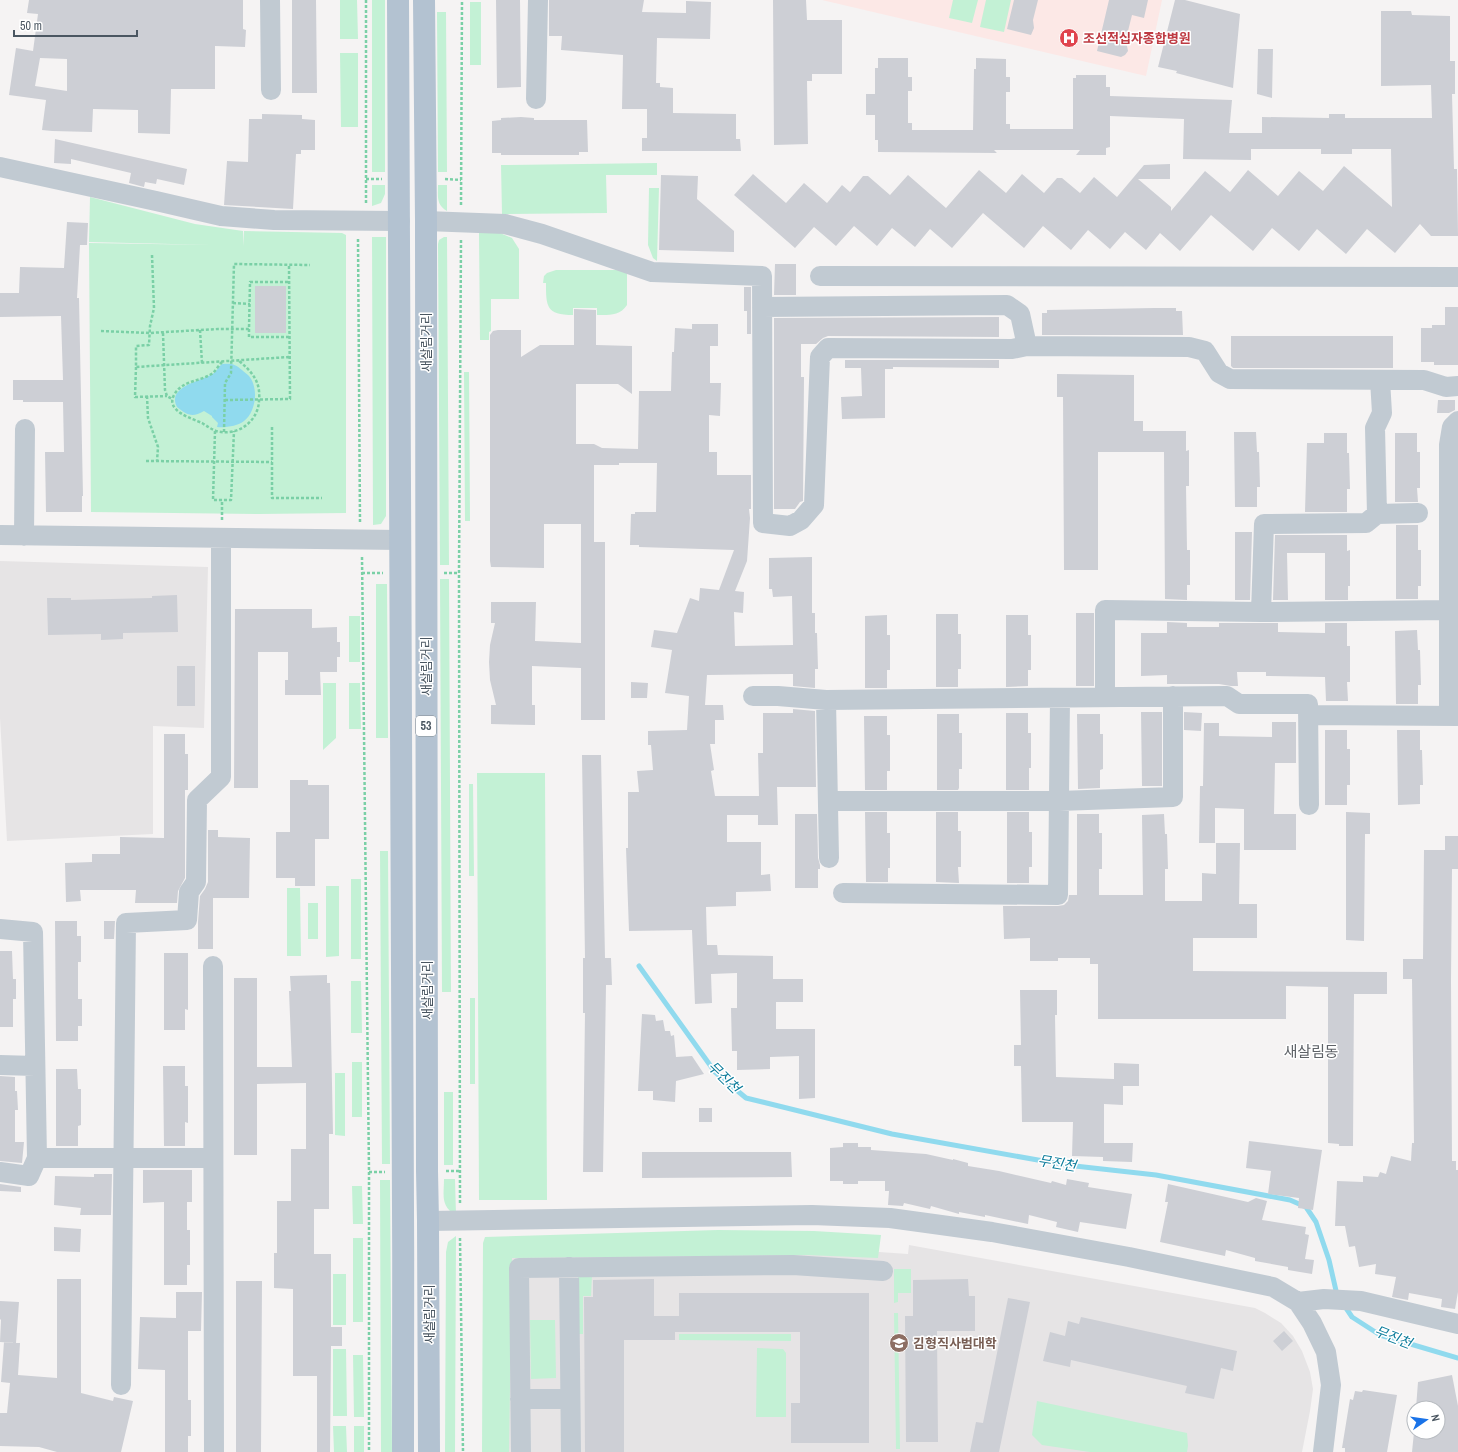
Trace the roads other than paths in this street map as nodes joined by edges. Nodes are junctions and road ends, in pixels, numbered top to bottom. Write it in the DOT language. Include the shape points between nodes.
graph roads {
  1 [pos="270,0"];
  2 [pos="398,0"];
  3 [pos="424,0"];
  4 [pos="538,0"];
  5 [pos="271,90"];
  6 [pos="536,99"];
  7 [pos="0,167"];
  8 [pos="400,221"];
  9 [pos="426,221"];
  10 [pos="820,276"];
  11 [pos="1458,277"];
  12 [pos="762,307"];
  13 [pos="1027,346"];
  14 [pos="1380,380"];
  15 [pos="1458,386"];
  16 [pos="1458,421"];
  17 [pos="25,429"];
  18 [pos="1418,513"];
  19 [pos="1377,514"];
  20 [pos="0,535"];
  21 [pos="24,536"];
  22 [pos="221,538"];
  23 [pos="400,540"];
  24 [pos="1449,610"];
  25 [pos="1261,612"];
  26 [pos="753,696"];
  27 [pos="1173,696"];
  28 [pos="1105,697"];
  29 [pos="1060,698"];
  30 [pos="826,700"];
  31 [pos="1308,715"];
  32 [pos="1453,716"];
  33 [pos="828,801"];
  34 [pos="1059,801"];
  35 [pos="1309,804"];
  36 [pos="829,858"];
  37 [pos="843,893"];
  38 [pos="0,929"];
  39 [pos="213,966"];
  40 [pos="0,1065"];
  41 [pos="36,1066"];
  42 [pos="37,1158"];
  43 [pos="124,1158"];
  44 [pos="212,1158"];
  45 [pos="0,1172"];
  46 [pos="428,1221"];
  47 [pos="569,1267"];
  48 [pos="883,1271"];
  49 [pos="1298,1302"];
  50 [pos="1458,1324"];
  51 [pos="120,1385"];
  52 [pos="520,1399"];
  53 [pos="570,1399"];
  54 [pos="214,1452"];
  55 [pos="403,1452"];
  56 [pos="429,1452"];
  57 [pos="521,1452"];
  58 [pos="571,1452"];
  59 [pos="1323,1452"];
  1 -- 5 [label="street"];
  2 -- 8 [label="main road, 새살림거리 / 53"];
  3 -- 9 [label="main road, 새살림거리 / 53"];
  4 -- 6 [label="street"];
  7 -- 8 [label="street" via="221,216 274,220"];
  8 -- 23 [label="main road, 새살림거리 / 53"];
  9 -- 12 [label="street" via="504,224 542,234 652,272 762,276"];
  9 -- 46 [label="main road, 새살림거리 / 53"];
  10 -- 11 [label="street"];
  12 -- 13 [label="street" via="1007,305 1020,314"];
  12 -- 13 [label="street" via="763,523 790,526 801,520 814,505 820,357 828,348 1012,350"];
  13 -- 14 [label="street" via="1189,347 1204,352 1219,373 1230,379"];
  14 -- 15 [label="street" via="1424,380 1446,387"];
  14 -- 19 [label="street" via="1382,413 1375,428"];
  16 -- 24 [label="street" via="1452,427 1449,445"];
  17 -- 21 [label="street"];
  18 -- 19 [label="street"];
  19 -- 25 [label="street" via="1366,523 1264,524"];
  20 -- 21 [label="street"];
  21 -- 22 [label="street"];
  22 -- 23 [label="street"];
  22 -- 43 [label="street" via="220,777 197,800 196,882 189,892 187,920 126,923"];
  23 -- 55 [label="main road, 새살림거리 / 53"];
  24 -- 25 [label="street"];
  24 -- 32 [label="street"];
  25 -- 28 [label="street" via="1105,610"];
  26 -- 30 [label="street"];
  27 -- 28 [label="street"];
  27 -- 31 [label="street" via="1227,696 1239,704 1308,704"];
  27 -- 34 [label="street" via="1173,798"];
  28 -- 29 [label="street"];
  29 -- 30 [label="street"];
  29 -- 34 [label="street"];
  30 -- 33 [label="street"];
  31 -- 32 [label="street"];
  31 -- 35 [label="street"];
  33 -- 34 [label="street"];
  33 -- 36 [label="street"];
  34 -- 37 [label="street" via="1058,895"];
  38 -- 41 [label="street" via="33,932"];
  39 -- 44 [label="street"];
  40 -- 41 [label="street"];
  41 -- 42 [label="street"];
  42 -- 43 [label="street"];
  42 -- 45 [label="street" via="29,1176"];
  43 -- 44 [label="street"];
  43 -- 51 [label="street"];
  44 -- 54 [label="street"];
  46 -- 49 [label="street" via="796,1215 890,1218 992,1232 1129,1256 1273,1287"];
  46 -- 56 [label="main road, 새살림거리 / 53"];
  47 -- 48 [label="street" via="794,1264"];
  47 -- 52 [label="street" via="518,1268"];
  47 -- 53 [label="street"];
  49 -- 50 [label="street" via="1324,1299 1361,1301"];
  49 -- 59 [label="street" via="1326,1352 1331,1385"];
  52 -- 53 [label="street"];
  52 -- 57 [label="street"];
  53 -- 58 [label="street"];
}
